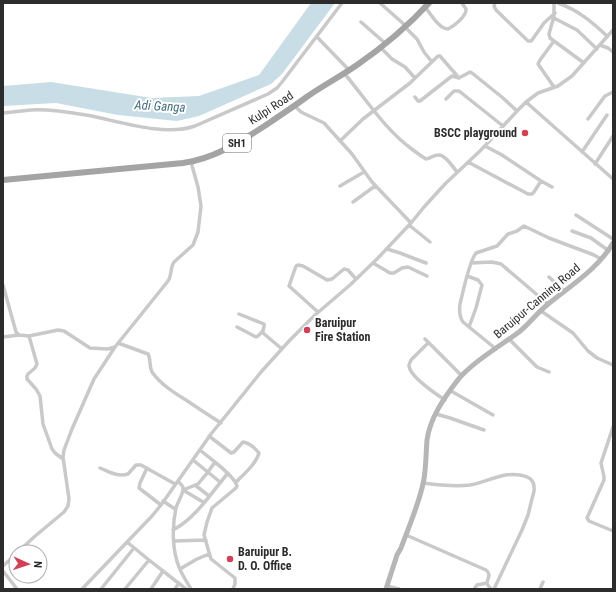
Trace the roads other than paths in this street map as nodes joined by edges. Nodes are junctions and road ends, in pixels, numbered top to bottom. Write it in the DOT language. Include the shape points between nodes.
graph roads {
  1 [pos="342,3"];
  2 [pos="380,3"];
  3 [pos="462,3"];
  4 [pos="496,3"];
  5 [pos="554,3"];
  6 [pos="558,3"];
  7 [pos="427,5"];
  8 [pos="554,13"];
  9 [pos="554,18"];
  10 [pos="361,22"];
  11 [pos="406,26"];
  12 [pos="613,30"];
  13 [pos="607,36"];
  14 [pos="317,37"];
  15 [pos="554,41"];
  16 [pos="600,45"];
  17 [pos="383,46"];
  18 [pos="597,49"];
  19 [pos="613,52"];
  20 [pos="432,62"];
  21 [pos="584,63"];
  22 [pos="347,72"];
  23 [pos="415,78"];
  24 [pos="459,78"];
  25 [pos="554,87"];
  26 [pos="613,92"];
  27 [pos="415,97"];
  28 [pos="446,98"];
  29 [pos="526,102"];
  30 [pos="295,106"];
  31 [pos="374,110"];
  32 [pos="517,111"];
  33 [pos="3,113"];
  34 [pos="607,115"];
  35 [pos="588,119"];
  36 [pos="503,126"];
  37 [pos="613,136"];
  38 [pos="340,141"];
  39 [pos="485,146"];
  40 [pos="582,152"];
  41 [pos="192,162"];
  42 [pos="468,162"];
  43 [pos="595,164"];
  44 [pos="364,172"];
  45 [pos="457,172"];
  46 [pos="613,179"];
  47 [pos="3,180"];
  48 [pos="541,181"];
  49 [pos="340,186"];
  50 [pos="376,186"];
  51 [pos="552,187"];
  52 [pos="353,202"];
  53 [pos="576,215"];
  54 [pos="410,224"];
  55 [pos="572,231"];
  56 [pos="613,239"];
  57 [pos="430,242"];
  58 [pos="611,246"];
  59 [pos="387,249"];
  60 [pos="601,259"];
  61 [pos="373,263"];
  62 [pos="426,263"];
  63 [pos="471,263"];
  64 [pos="427,276"];
  65 [pos="467,276"];
  66 [pos="549,277"];
  67 [pos="356,279"];
  68 [pos="3,285"];
  69 [pos="564,291"];
  70 [pos="3,304"];
  71 [pos="8,304"];
  72 [pos="548,304"];
  73 [pos="541,311"];
  74 [pos="318,312"];
  75 [pos="238,314"];
  76 [pos="237,327"];
  77 [pos="469,327"];
  78 [pos="263,331"];
  79 [pos="19,335"];
  80 [pos="3,336"];
  81 [pos="29,336"];
  82 [pos="425,339"];
  83 [pos="509,339"];
  84 [pos="428,343"];
  85 [pos="117,345"];
  86 [pos="282,349"];
  87 [pos="496,349"];
  88 [pos="613,365"];
  89 [pos="549,372"];
  90 [pos="462,376"];
  91 [pos="451,391"];
  92 [pos="445,400"];
  93 [pos="436,414"];
  94 [pos="493,415"];
  95 [pos="221,423"];
  96 [pos="613,427"];
  97 [pos="484,430"];
  98 [pos="209,436"];
  99 [pos="200,450"];
  100 [pos="63,459"];
  101 [pos="193,460"];
  102 [pos="215,462"];
  103 [pos="100,468"];
  104 [pos="147,468"];
  105 [pos="208,472"];
  106 [pos="228,473"];
  107 [pos="177,482"];
  108 [pos="220,482"];
  109 [pos="236,482"];
  110 [pos="423,483"];
  111 [pos="195,485"];
  112 [pos="183,490"];
  113 [pos="209,496"];
  114 [pos="203,502"];
  115 [pos="162,503"];
  116 [pos="175,509"];
  117 [pos="173,530"];
  118 [pos="613,531"];
  119 [pos="406,535"];
  120 [pos="174,540"];
  121 [pos="206,540"];
  122 [pos="127,542"];
  123 [pos="27,544"];
  124 [pos="134,548"];
  125 [pos="209,554"];
  126 [pos="148,560"];
  127 [pos="180,569"];
  128 [pos="3,571"];
  129 [pos="163,571"];
  130 [pos="544,582"];
  131 [pos="179,583"];
  132 [pos="487,583"];
  133 [pos="387,587"];
  134 [pos="127,588"];
  135 [pos="17,589"];
  136 [pos="82,589"];
  137 [pos="102,589"];
  138 [pos="151,589"];
  139 [pos="175,589"];
  140 [pos="186,589"];
  141 [pos="191,589"];
  142 [pos="233,589"];
  143 [pos="399,589"];
  144 [pos="474,589"];
  145 [pos="491,589"];
  146 [pos="494,589"];
  147 [pos="540,589"];
  1 -- 14 [label="street"];
  2 -- 11 [label="street"];
  3 -- 7 [label="street" via="465,13 448,29 440,25"];
  4 -- 8 [label="street" via="496,10 528,41 532,40"];
  5 -- 8 [label="street"];
  6 -- 13 [label="street" via="589,20"];
  7 -- 11 [label="main road, Kulpi Road / SH1"];
  8 -- 9 [label="street"];
  9 -- 15 [label="street" via="549,34"];
  9 -- 18 [label="street" via="577,30"];
  10 -- 17 [label="street"];
  11 -- 17 [label="main road, Kulpi Road / SH1"];
  11 -- 20 [label="street"];
  12 -- 13 [label="street"];
  13 -- 16 [label="street"];
  14 -- 22 [label="street"];
  14 -- 33 [label="street" via="274,90 189,128 156,129 53,111"];
  15 -- 21 [label="street"];
  15 -- 25 [label="street" via="538,64"];
  16 -- 18 [label="street"];
  16 -- 19 [label="street"];
  17 -- 22 [label="main road, Kulpi Road / SH1"];
  17 -- 23 [label="street" via="392,60 405,67"];
  18 -- 21 [label="street"];
  20 -- 23 [label="street"];
  20 -- 24 [label="street" via="439,56"];
  21 -- 25 [label="street" via="572,76"];
  22 -- 30 [label="main road, Kulpi Road / SH1"];
  22 -- 31 [label="street"];
  23 -- 31 [label="street"];
  24 -- 27 [label="street" via="452,76 420,101"];
  24 -- 32 [label="street" via="472,73"];
  25 -- 29 [label="street"];
  26 -- 35 [label="street" via="605,96"];
  28 -- 36 [label="street" via="454,91 459,91"];
  29 -- 32 [label="street"];
  29 -- 40 [label="street"];
  30 -- 38 [label="street" via="301,112 324,123"];
  30 -- 41 [label="main road, Kulpi Road / SH1" via="234,145"];
  31 -- 38 [label="street"];
  31 -- 45 [label="street" via="408,146 426,159 442,155"];
  32 -- 36 [label="street"];
  34 -- 40 [label="street"];
  36 -- 39 [label="street"];
  37 -- 43 [label="street"];
  38 -- 44 [label="street"];
  39 -- 42 [label="street"];
  39 -- 48 [label="street"];
  40 -- 43 [label="street"];
  41 -- 47 [label="main road, Kulpi Road / SH1"];
  41 -- 85 [label="street" via="201,206 197,237 191,248 172,264 168,281"];
  42 -- 45 [label="street"];
  42 -- 48 [label="street" via="528,194 532,194"];
  43 -- 46 [label="street"];
  44 -- 49 [label="street"];
  44 -- 50 [label="street"];
  45 -- 54 [label="street"];
  48 -- 51 [label="street"];
  50 -- 52 [label="street"];
  50 -- 54 [label="street"];
  53 -- 56 [label="street"];
  54 -- 57 [label="street"];
  54 -- 59 [label="street"];
  55 -- 58 [label="street"];
  58 -- 60 [label="main road, Baruipur-Canning Road"];
  59 -- 61 [label="street"];
  59 -- 62 [label="street"];
  60 -- 63 [label="street" via="524,226 508,234 497,246 476,252"];
  60 -- 69 [label="main road, Baruipur-Canning Road"];
  61 -- 64 [label="street" via="390,273 408,267"];
  61 -- 67 [label="street"];
  63 -- 65 [label="street"];
  63 -- 72 [label="street" via="501,264"];
  65 -- 77 [label="street" via="459,312"];
  65 -- 77 [label="street" via="480,281 482,285"];
  66 -- 69 [label="street"];
  67 -- 74 [label="street"];
  67 -- 74 [label="street" via="344,269 327,280 302,266 296,266 289,286"];
  68 -- 71 [label="street"];
  69 -- 72 [label="main road, Baruipur-Canning Road"];
  70 -- 71 [label="street"];
  71 -- 79 [label="street"];
  72 -- 73 [label="main road, Baruipur-Canning Road"];
  73 -- 83 [label="main road, Baruipur-Canning Road"];
  73 -- 88 [label="street" via="573,333 597,358"];
  74 -- 86 [label="street"];
  75 -- 78 [label="street" via="263,324"];
  76 -- 78 [label="street" via="256,337"];
  77 -- 87 [label="street"];
  78 -- 86 [label="street"];
  79 -- 80 [label="street"];
  79 -- 81 [label="street"];
  81 -- 85 [label="street" via="58,330 90,348 108,349"];
  81 -- 100 [label="street" via="37,364 27,379 40,396 43,424 52,449"];
  82 -- 84 [label="street"];
  83 -- 87 [label="main road, Baruipur-Canning Road"];
  83 -- 89 [label="street" via="532,364"];
  84 -- 90 [label="street"];
  84 -- 92 [label="street" via="411,360 409,367 421,382"];
  85 -- 95 [label="street" via="148,354 153,373 167,387"];
  85 -- 100 [label="street" via="94,379 65,445"];
  86 -- 95 [label="street"];
  87 -- 90 [label="main road, Baruipur-Canning Road"];
  90 -- 91 [label="main road, Baruipur-Canning Road"];
  91 -- 92 [label="main road, Baruipur-Canning Road"];
  91 -- 94 [label="street"];
  92 -- 93 [label="main road, Baruipur-Canning Road"];
  93 -- 97 [label="street"];
  93 -- 110 [label="main road, Baruipur-Canning Road" via="428,439"];
  95 -- 98 [label="street"];
  96 -- 118 [label="street" via="601,461 604,480 588,518 589,521"];
  98 -- 99 [label="street"];
  98 -- 109 [label="street" via="231,453 243,442 259,452"];
  99 -- 101 [label="street"];
  99 -- 102 [label="street"];
  100 -- 123 [label="street" via="69,500 67,509"];
  101 -- 105 [label="street"];
  101 -- 107 [label="street"];
  102 -- 105 [label="street"];
  102 -- 106 [label="street"];
  103 -- 104 [label="street" via="120,476 128,474 138,464"];
  104 -- 107 [label="street"];
  104 -- 115 [label="street" via="139,488"];
  105 -- 108 [label="street"];
  105 -- 111 [label="street"];
  106 -- 108 [label="street"];
  106 -- 109 [label="street"];
  107 -- 112 [label="street"];
  107 -- 115 [label="street"];
  108 -- 113 [label="street"];
  109 -- 121 [label="street" via="236,488 211,510 204,533"];
  110 -- 119 [label="main road, Baruipur-Canning Road"];
  110 -- 146 [label="street" via="468,485 510,474 531,479 534,491 525,522"];
  111 -- 112 [label="street"];
  111 -- 113 [label="street"];
  112 -- 114 [label="street"];
  112 -- 116 [label="street"];
  113 -- 114 [label="street"];
  114 -- 117 [label="street" via="194,514"];
  115 -- 116 [label="street"];
  115 -- 122 [label="street"];
  116 -- 117 [label="street"];
  117 -- 120 [label="street"];
  119 -- 132 [label="street" via="485,569 490,575"];
  119 -- 133 [label="main road, Baruipur-Canning Road"];
  120 -- 121 [label="street"];
  120 -- 127 [label="street"];
  121 -- 125 [label="street"];
  122 -- 124 [label="street"];
  122 -- 136 [label="street"];
  124 -- 126 [label="street"];
  124 -- 137 [label="street"];
  125 -- 127 [label="street"];
  125 -- 142 [label="street" via="211,559 235,578"];
  126 -- 129 [label="street"];
  126 -- 134 [label="street"];
  127 -- 141 [label="street"];
  128 -- 135 [label="street"];
  129 -- 131 [label="street"];
  129 -- 138 [label="street"];
  130 -- 147 [label="street"];
  131 -- 139 [label="street"];
  131 -- 140 [label="street"];
  132 -- 144 [label="street"];
  132 -- 145 [label="street"];
  133 -- 143 [label="street"];
}
